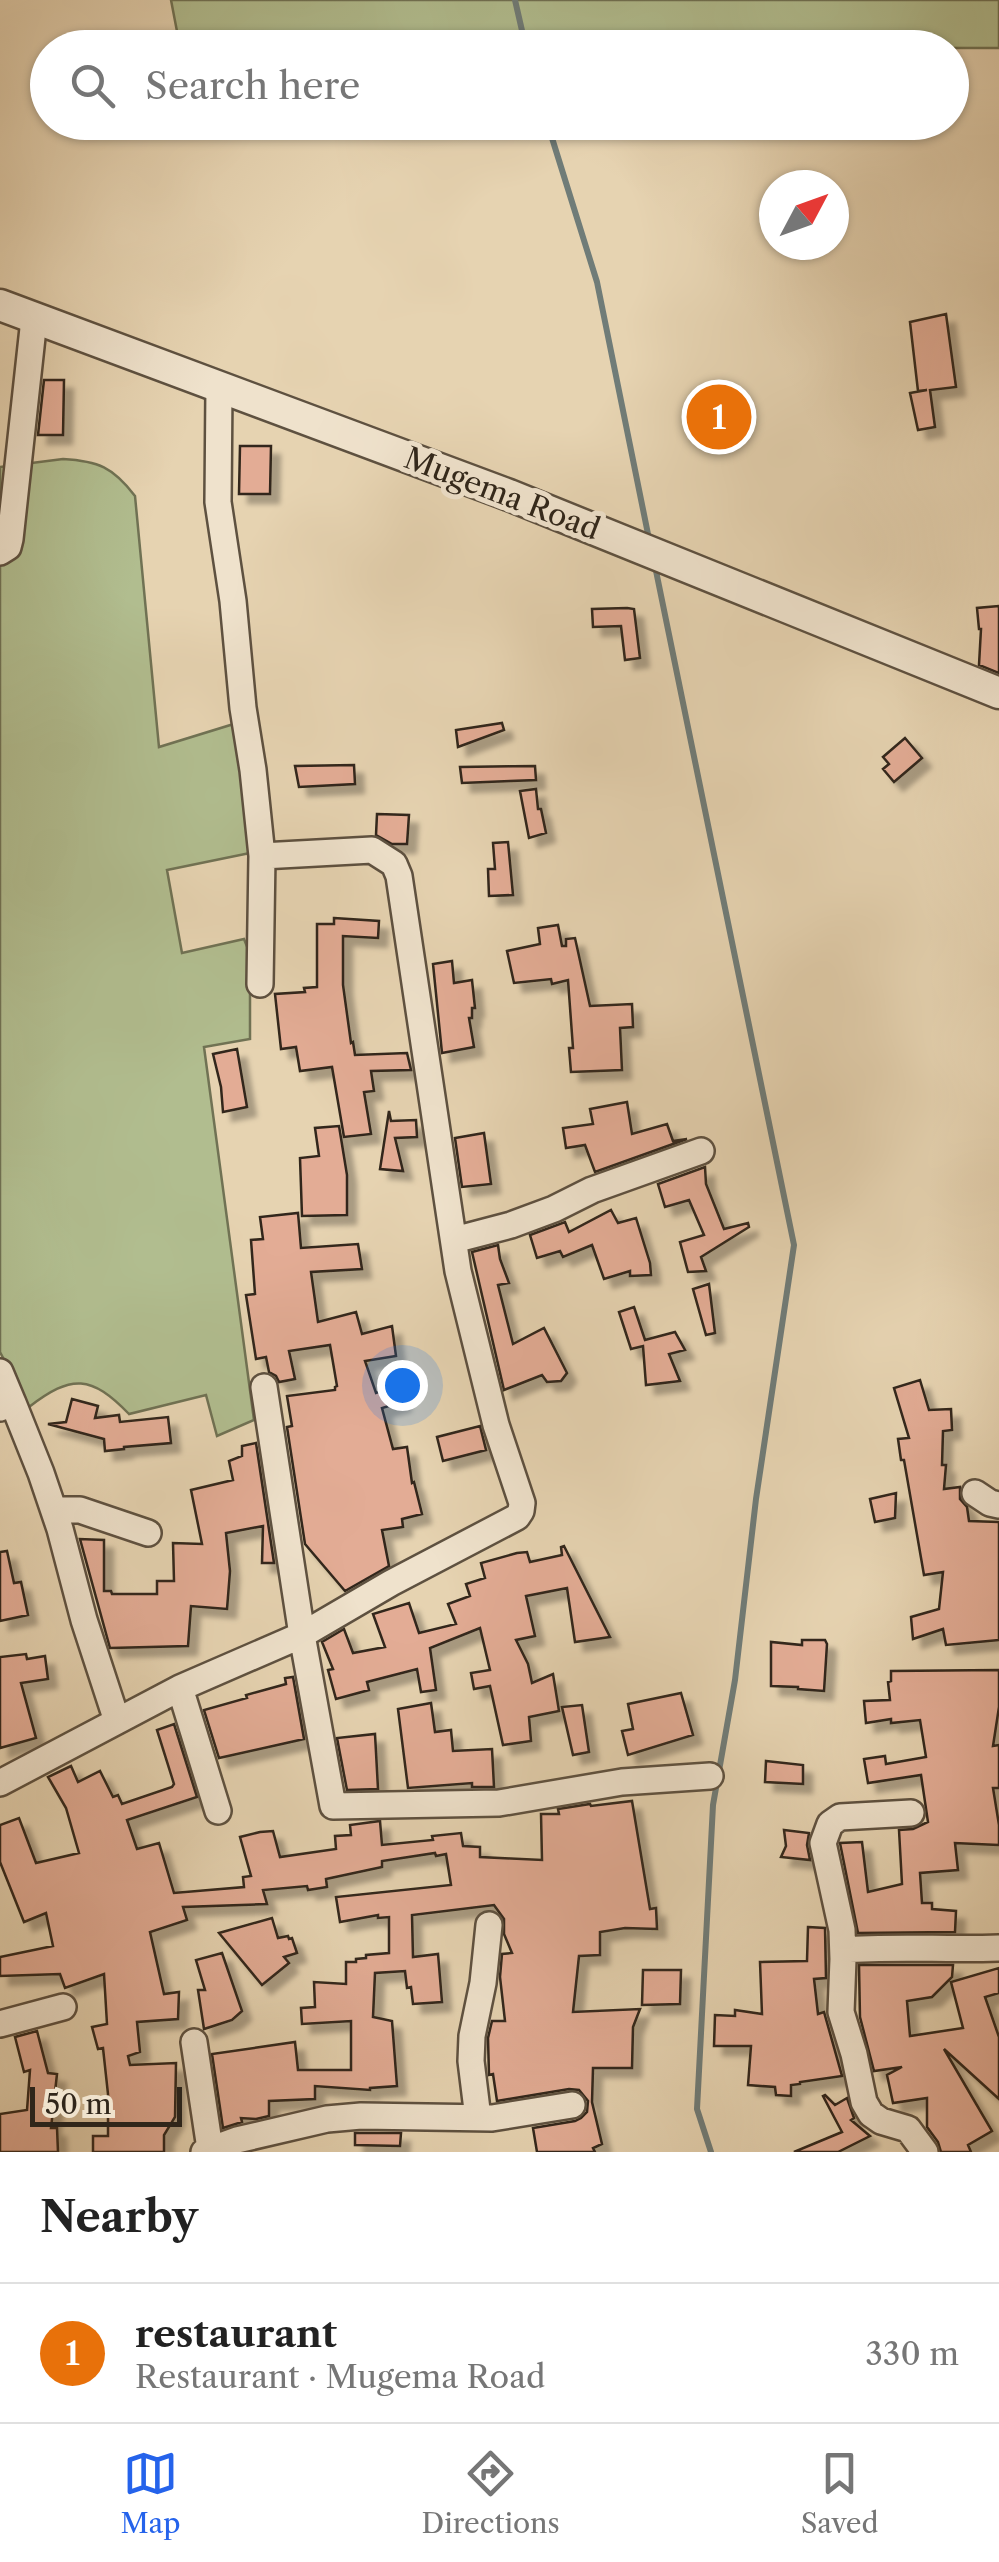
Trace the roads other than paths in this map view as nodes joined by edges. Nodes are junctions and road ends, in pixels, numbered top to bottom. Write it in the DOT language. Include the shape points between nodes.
graph roads {
  1 [pos="0,306"];
  2 [pos="34,318"];
  3 [pos="220,388"];
  4 [pos="0,552"];
  5 [pos="999,692"];
  6 [pos="262,856"];
  7 [pos="260,984"];
  8 [pos="702,1151"];
  9 [pos="454,1240"];
  10 [pos="0,1372"];
  11 [pos="264,1387"];
  12 [pos="6,1406"];
  13 [pos="975,1492"];
  14 [pos="999,1505"];
  15 [pos="54,1510"];
  16 [pos="148,1533"];
  17 [pos="302,1635"];
  18 [pos="180,1688"];
  19 [pos="116,1721"];
  20 [pos="710,1776"];
  21 [pos="0,1783"];
  22 [pos="218,1811"];
  23 [pos="911,1813"];
  24 [pos="489,1925"];
  25 [pos="999,1948"];
  26 [pos="843,1950"];
  27 [pos="63,2008"];
  28 [pos="0,2024"];
  29 [pos="194,2042"];
  30 [pos="572,2105"];
  31 [pos="478,2118"];
  32 [pos="207,2150"];
  33 [pos="925,2152"];
  1 -- 2 [label="street, Mugema Road"];
  2 -- 3 [label="street, Mugema Road"];
  2 -- 4 [label="street" via="10,540"];
  3 -- 5 [label="street, Mugema Road" via="509,494"];
  3 -- 6 [label="street" via="218,502"];
  6 -- 7 [label="street"];
  6 -- 9 [label="street" via="372,850 394,864"];
  8 -- 9 [label="street" via="511,1225"];
  9 -- 17 [label="street" via="521,1511"];
  10 -- 12 [label="street"];
  11 -- 17 [label="street"];
  12 -- 15 [label="street"];
  13 -- 14 [label="street"];
  15 -- 16 [label="street" via="80,1510"];
  15 -- 19 [label="street"];
  17 -- 18 [label="street"];
  17 -- 20 [label="street" via="333,1806 499,1803 622,1782"];
  18 -- 19 [label="street"];
  18 -- 22 [label="street"];
  19 -- 21 [label="street"];
  23 -- 26 [label="street" via="830,1824 823,1843"];
  24 -- 31 [label="street" via="472,2036"];
  25 -- 26 [label="street"];
  26 -- 33 [label="street" via="842,2012 864,2102 881,2121 908,2128"];
  27 -- 28 [label="street"];
  29 -- 32 [label="street"];
  30 -- 31 [label="street"];
  31 -- 32 [label="street" via="328,2119"];
}
